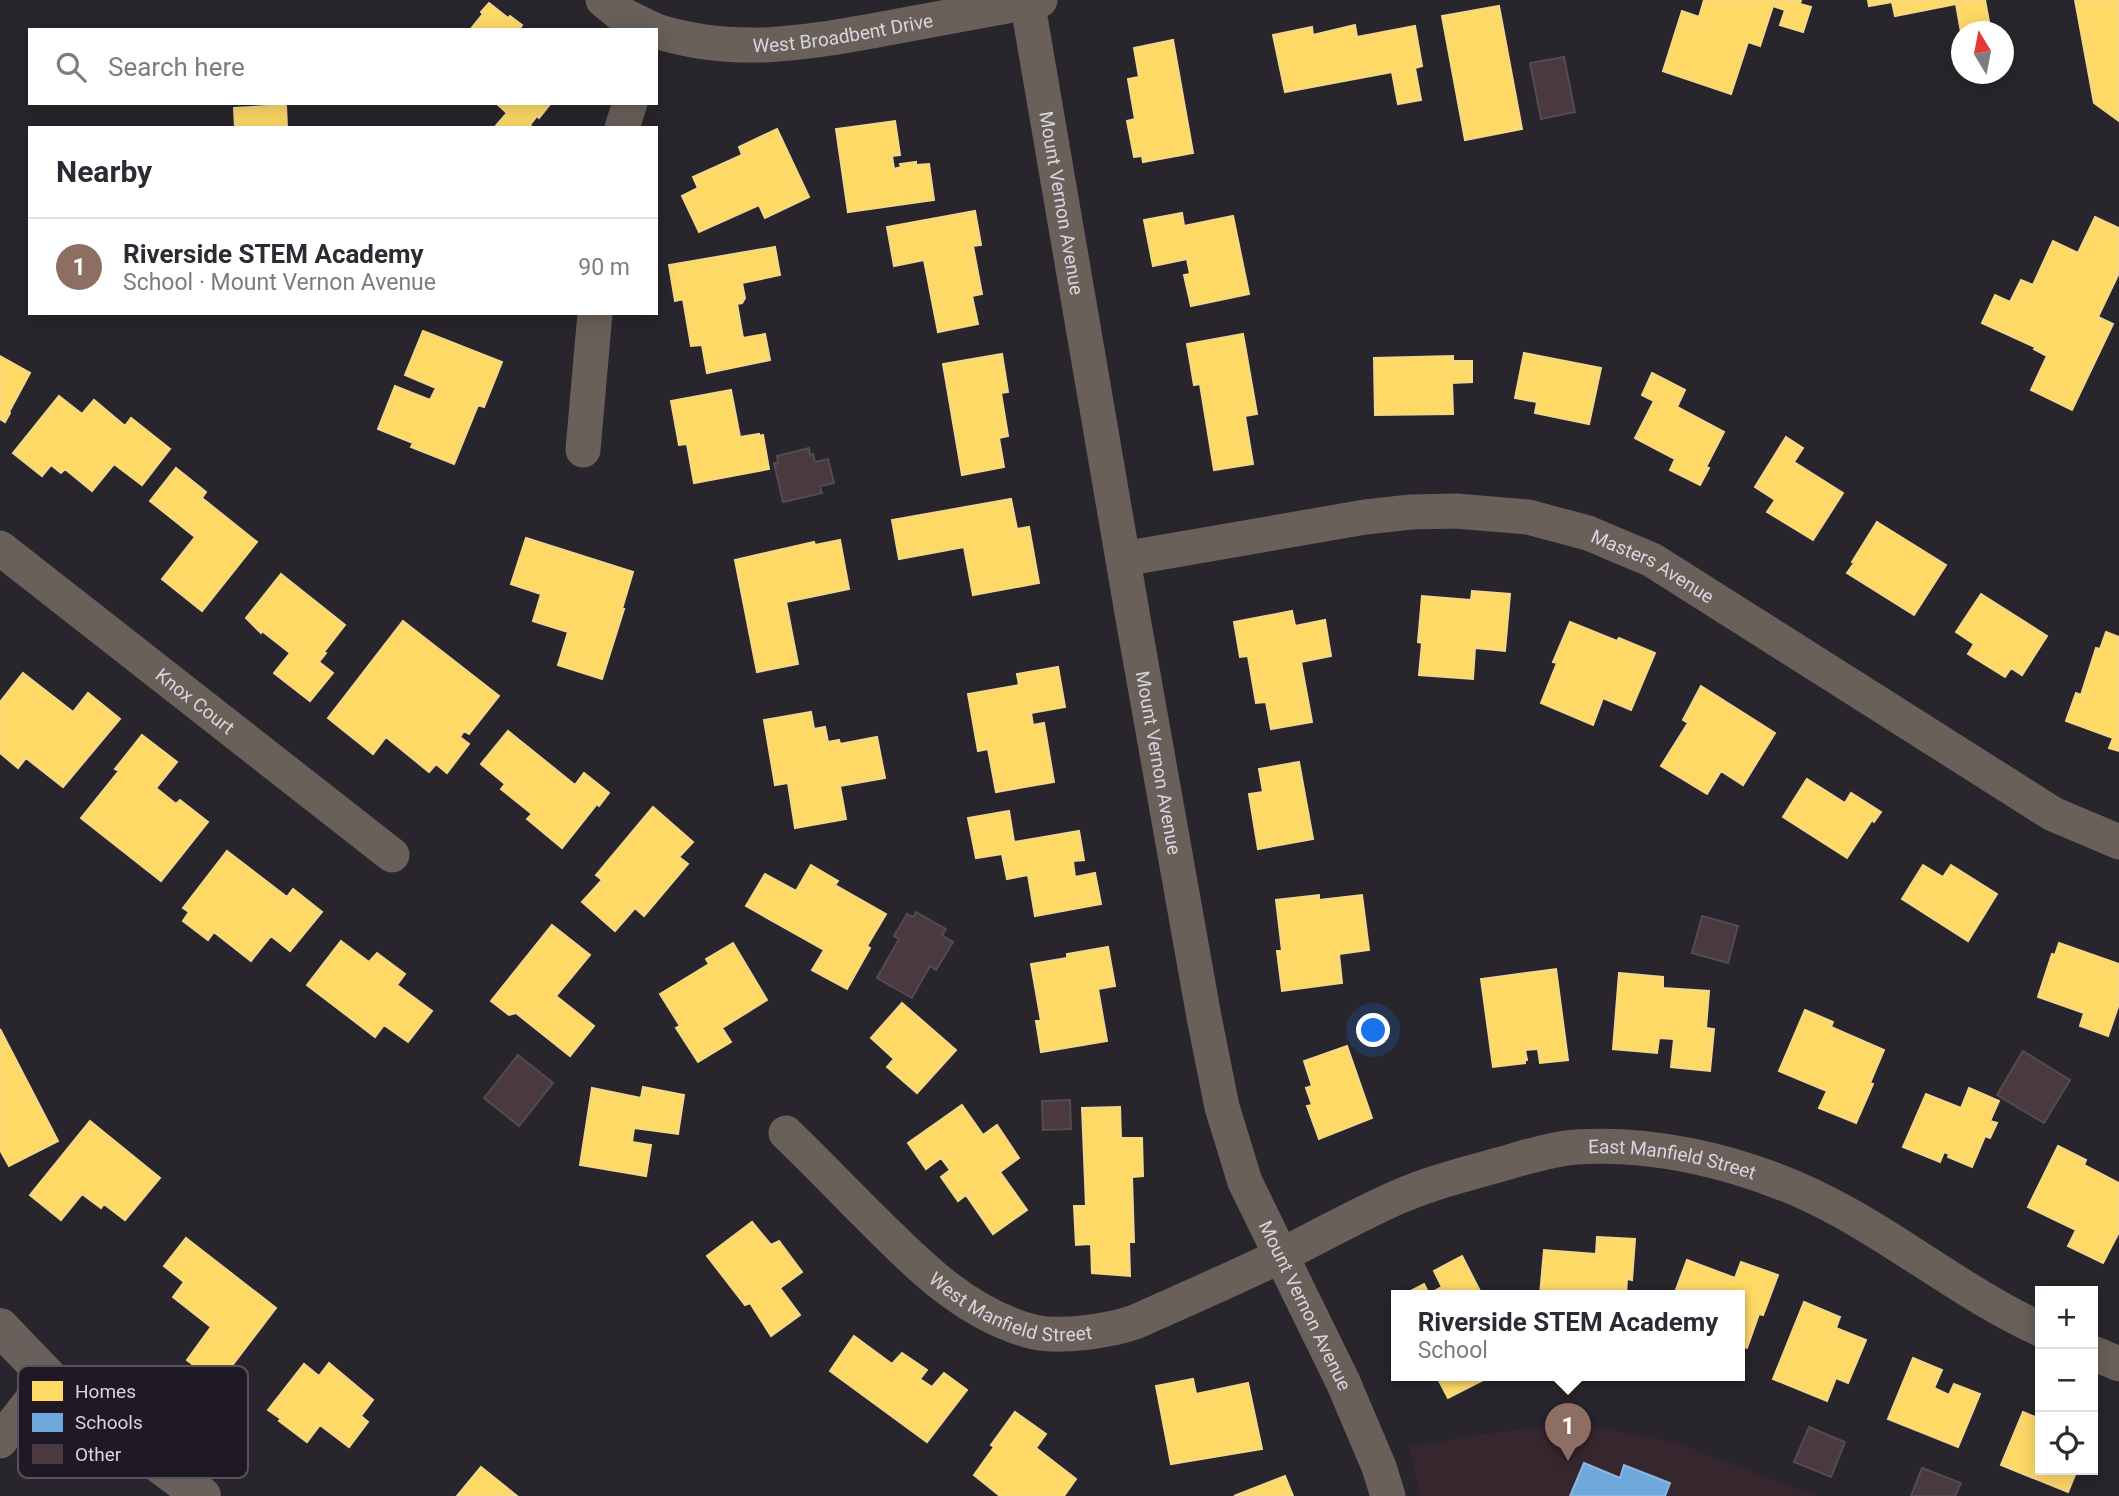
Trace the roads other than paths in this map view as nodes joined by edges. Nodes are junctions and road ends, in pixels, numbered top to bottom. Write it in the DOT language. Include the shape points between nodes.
graph roads {
  1 [pos="603,0"];
  2 [pos="1032,1"];
  3 [pos="648,28"];
  4 [pos="658,32"];
  5 [pos="629,105"];
  6 [pos="623,126"];
  7 [pos="595,315"];
  8 [pos="583,450"];
  9 [pos="0,548"];
  10 [pos="1123,559"];
  11 [pos="2119,842"];
  12 [pos="392,855"];
  13 [pos="786,1133"];
  14 [pos="1281,1255"];
  15 [pos="2035,1326"];
  16 [pos="0,1327"];
  17 [pos="2098,1355"];
  18 [pos="2119,1364"];
  19 [pos="37,1366"];
  20 [pos="18,1418"];
  21 [pos="0,1441"];
  22 [pos="178,1478"];
  23 [pos="202,1496"];
  24 [pos="1388,1496"];
  1 -- 3 [label="street, West Broadbent Drive"];
  2 -- 4 [label="street, West Broadbent Drive" via="809,42 746,46 702,43"];
  2 -- 10 [label="street, Mount Vernon Avenue"];
  5 -- 6 [label="street"];
  7 -- 8 [label="street"];
  9 -- 12 [label="street, Knox Court"];
  10 -- 11 [label="street, Masters Avenue" via="1411,512 1528,517 1588,533 1652,560 2053,814"];
  10 -- 14 [label="street, Mount Vernon Avenue" via="1222,1107 1245,1182"];
  13 -- 14 [label="street, West Manfield Street" via="943,1286 1005,1322 1036,1332 1115,1329"];
  14 -- 15 [label="street, East Manfield Street" via="1398,1197 1453,1177 1573,1147 1626,1147 1684,1154 1798,1189"];
  14 -- 24 [label="street, Mount Vernon Avenue" via="1343,1382"];
  16 -- 19 [label="main road"];
  17 -- 18 [label="street"];
  20 -- 21 [label="street"];
  22 -- 23 [label="main road"];
}
